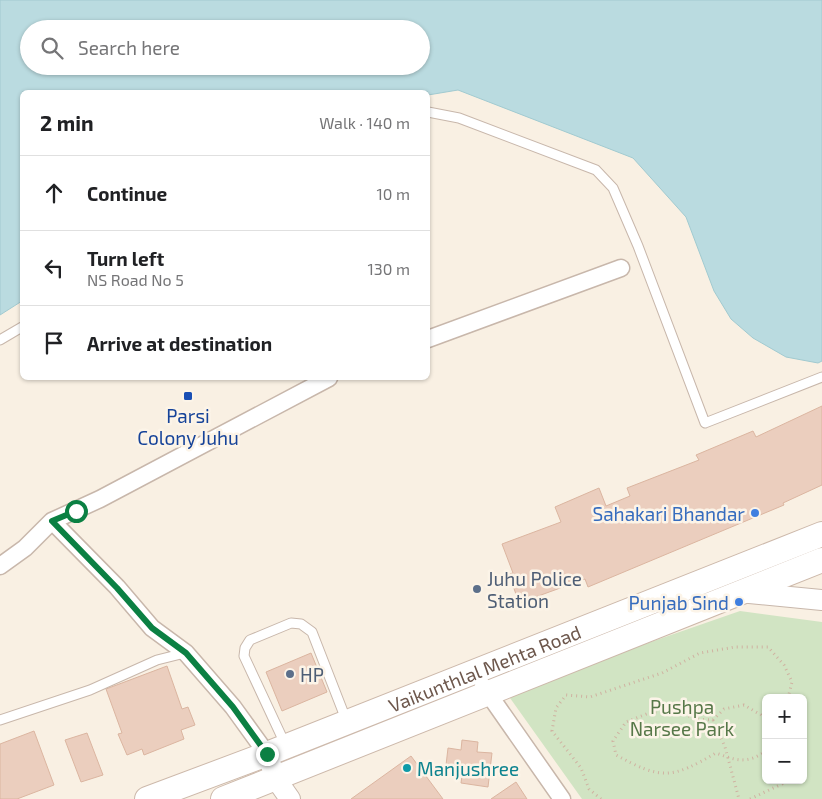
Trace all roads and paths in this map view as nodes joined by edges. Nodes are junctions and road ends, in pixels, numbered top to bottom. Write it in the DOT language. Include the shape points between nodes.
graph roads {
  1 [pos="430,112"];
  2 [pos="621,268"];
  3 [pos="20,328"];
  4 [pos="430,338"];
  5 [pos="0,340"];
  6 [pos="822,377"];
  7 [pos="325,380"];
  8 [pos="52,521"];
  9 [pos="822,534"];
  10 [pos="822,560"];
  11 [pos="0,566"];
  12 [pos="736,592"];
  13 [pos="822,600"];
  14 [pos="186,653"];
  15 [pos="481,682"];
  16 [pos="789,694"];
  17 [pos="762,717"];
  18 [pos="0,720"];
  19 [pos="713,720"];
  20 [pos="347,723"];
  21 [pos="276,750"];
  22 [pos="762,754"];
  23 [pos="728,758"];
  24 [pos="276,778"];
  25 [pos="782,784"];
  26 [pos="147,799"];
  27 [pos="223,799"];
  28 [pos="290,799"];
  29 [pos="562,799"];
  30 [pos="601,799"];
  31 [pos="739,799"];
  32 [pos="750,799"];
  1 -- 6 [label="lane" via="459,118 596,170 613,188 705,423"];
  2 -- 4 [label="street"];
  3 -- 5 [label="lane"];
  7 -- 8 [label="street" via="147,475"];
  8 -- 11 [label="street" via="26,548"];
  8 -- 14 [label="street" via="152,628"];
  9 -- 15 [label="main road, Vaikunthlal Mehta Road"];
  10 -- 12 [label="main road, Vaikunthlal Mehta Road"];
  12 -- 13 [label="street"];
  12 -- 15 [label="main road, Vaikunthlal Mehta Road"];
  14 -- 18 [label="lane" via="157,660 90,690"];
  14 -- 21 [label="street"];
  15 -- 20 [label="main road, Vaikunthlal Mehta Road"];
  15 -- 24 [label="main road, Vaikunthlal Mehta Road"];
  15 -- 29 [label="street"];
  16 -- 30 [label="path" via="792,682 784,665 768,648 735,648 700,653 662,673 590,697 566,695 556,708 552,730 581,768 589,789"];
  17 -- 19 [label="path" via="744,705 724,709"];
  19 -- 23 [label="path"];
  19 -- 23 [label="path" via="696,719 672,709 649,713 626,722 613,741 616,755 655,773 672,774 691,768 716,753"];
  20 -- 21 [label="main road, Vaikunthlal Mehta Road"];
  20 -- 21 [label="lane" via="312,632 301,624 291,623 250,640 244,656"];
  21 -- 24 [label="street"];
  21 -- 26 [label="main road, Vaikunthlal Mehta Road"];
  22 -- 23 [label="path" via="753,760"];
  23 -- 31 [label="path"];
  24 -- 27 [label="main road, Vaikunthlal Mehta Road"];
  24 -- 28 [label="street"];
  25 -- 32 [label="path"];
}
